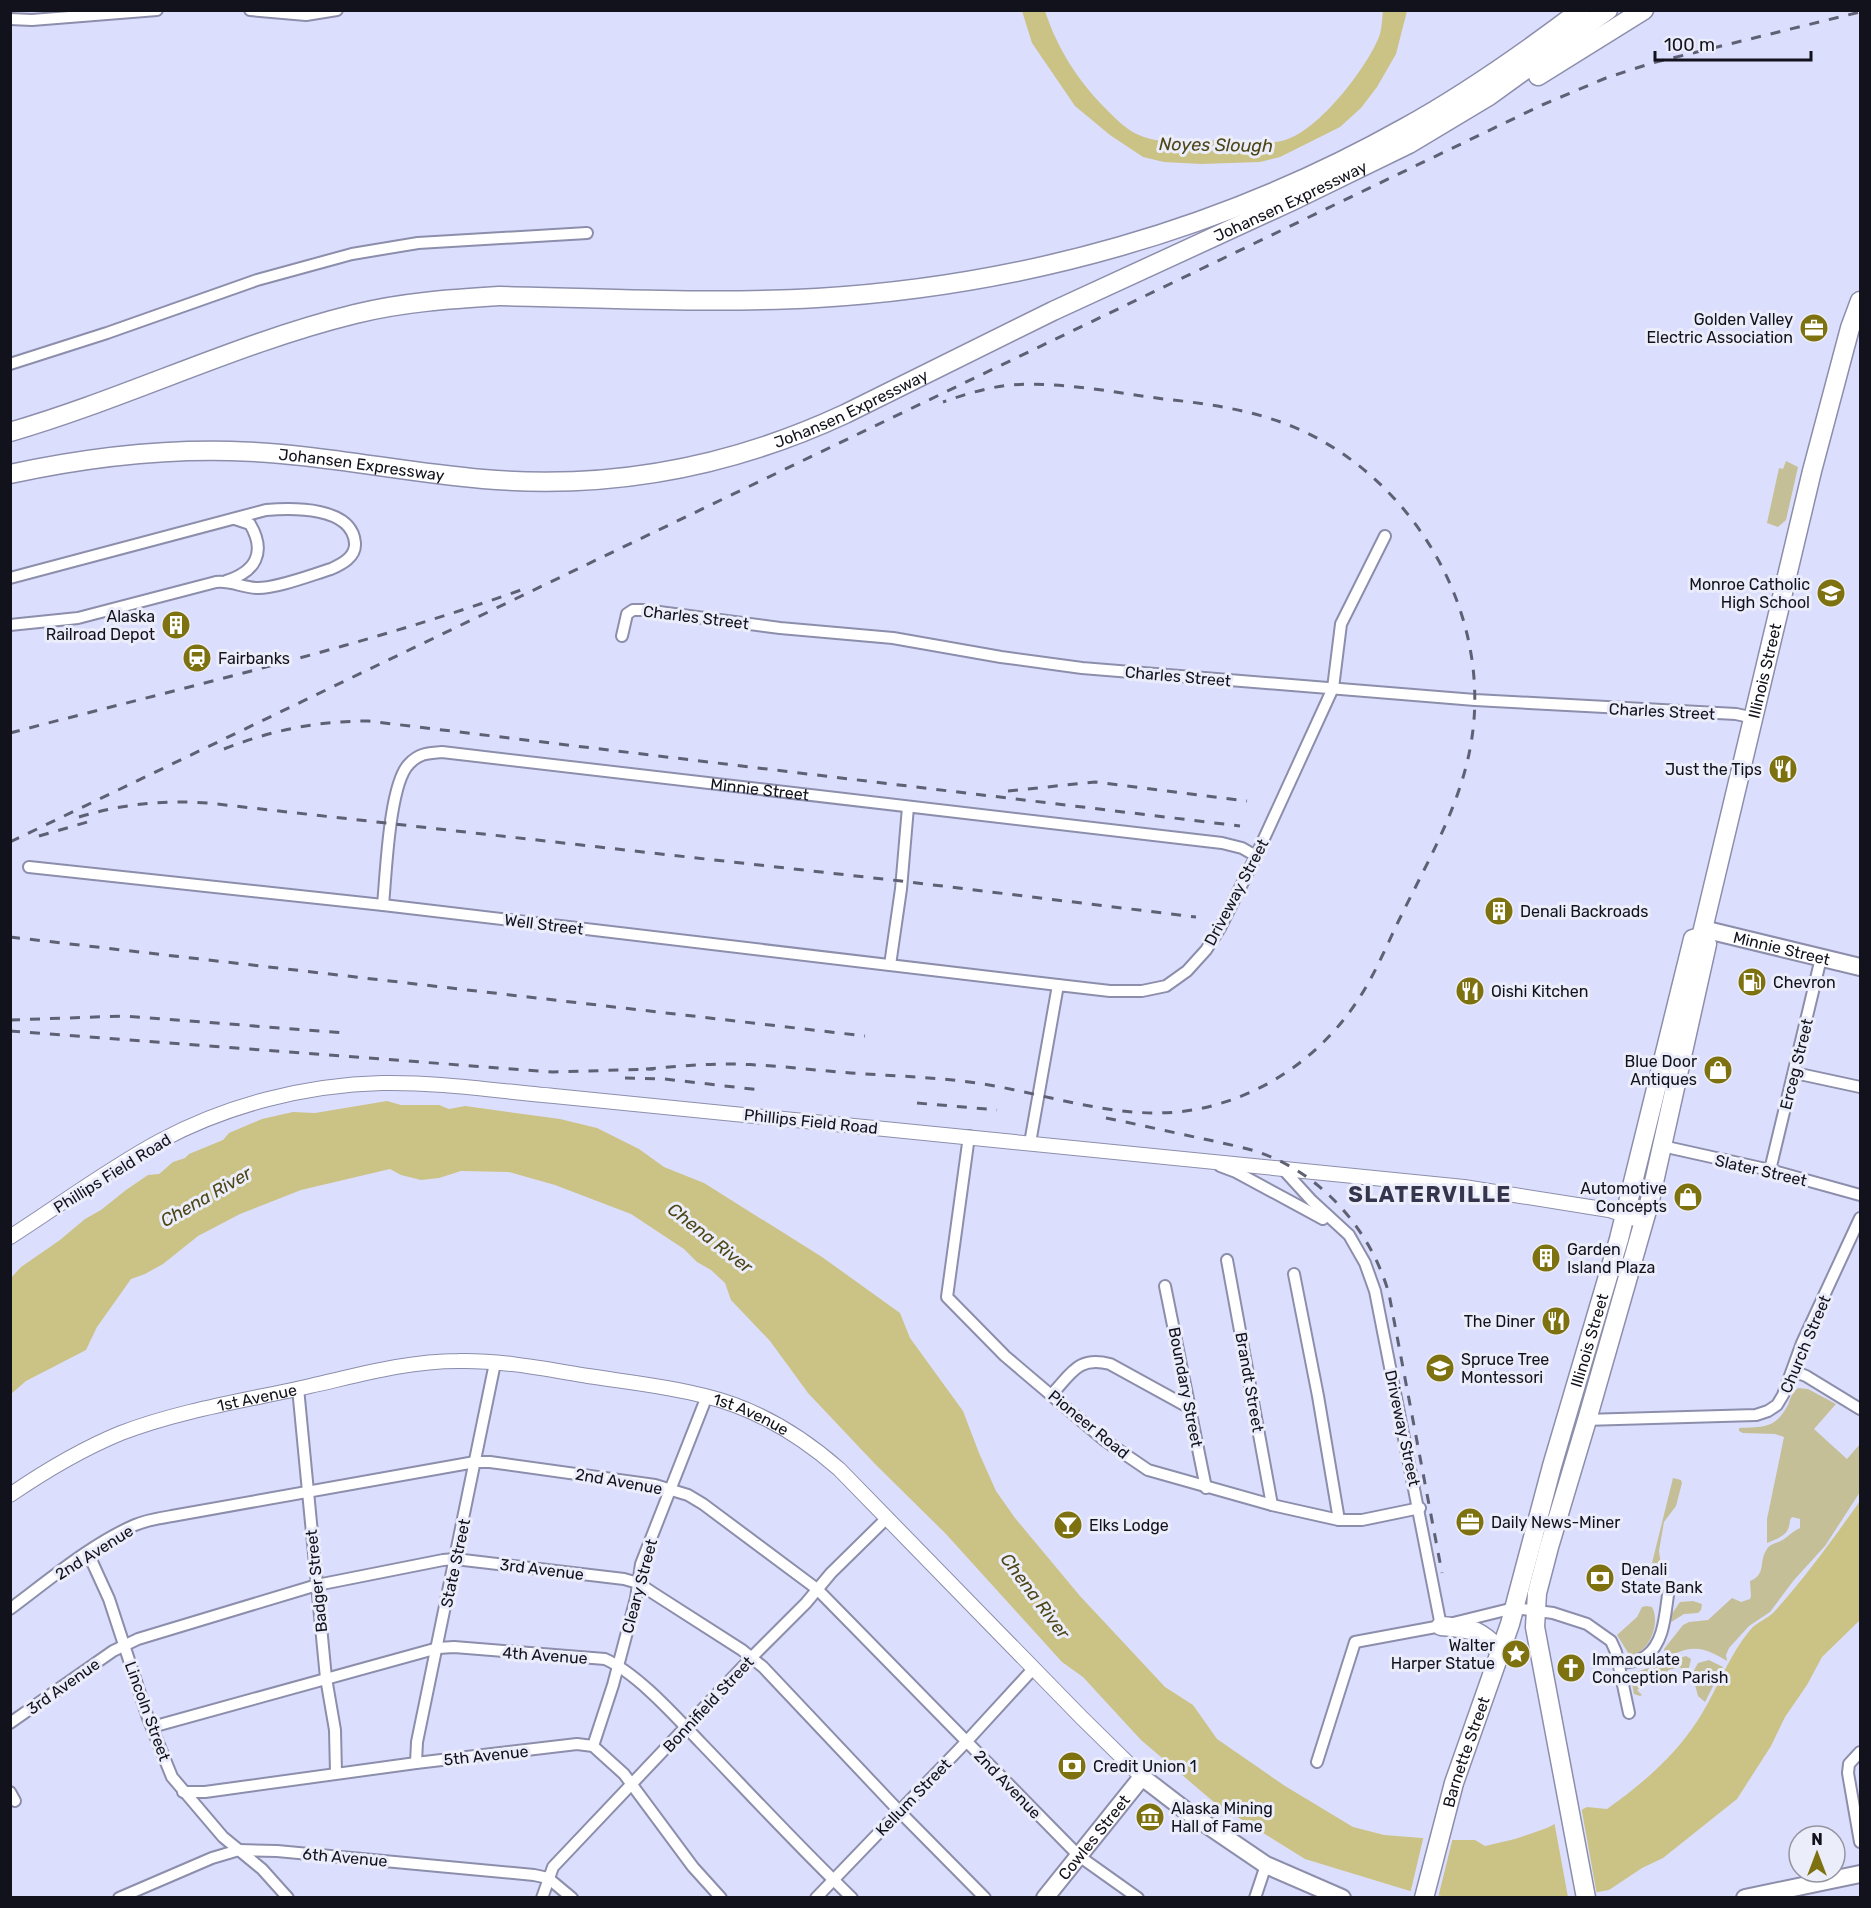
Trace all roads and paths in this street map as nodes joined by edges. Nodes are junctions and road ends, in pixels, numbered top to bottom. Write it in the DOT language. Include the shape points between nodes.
graph roads {
  1 [pos="157,10"];
  2 [pos="250,10"];
  3 [pos="337,10"];
  4 [pos="1560,10"];
  5 [pos="1581,10"];
  6 [pos="1608,10"];
  7 [pos="1644,10"];
  8 [pos="10,19"];
  9 [pos="1484,79"];
  10 [pos="1409,144"];
  11 [pos="587,232"];
  12 [pos="1860,301"];
  13 [pos="10,364"];
  14 [pos="10,432"];
  15 [pos="10,474"];
  16 [pos="228,519"];
  17 [pos="1385,536"];
  18 [pos="10,578"];
  19 [pos="226,581"];
  20 [pos="10,624"];
  21 [pos="622,636"];
  22 [pos="1333,688"];
  23 [pos="1754,718"];
  24 [pos="908,807"];
  25 [pos="1256,856"];
  26 [pos="29,867"];
  27 [pos="383,905"];
  28 [pos="1702,933"];
  29 [pos="1821,958"];
  30 [pos="890,965"];
  31 [pos="1860,967"];
  32 [pos="1058,985"];
  33 [pos="1795,1073"];
  34 [pos="1860,1087"];
  35 [pos="969,1136"];
  36 [pos="1030,1143"];
  37 [pos="1662,1146"];
  38 [pos="1203,1160"];
  39 [pos="1281,1167"];
  40 [pos="1770,1170"];
  41 [pos="1860,1195"];
  42 [pos="1626,1215"];
  43 [pos="1860,1218"];
  44 [pos="1644,1222"];
  45 [pos="1348,1235"];
  46 [pos="10,1237"];
  47 [pos="1227,1260"];
  48 [pos="1294,1274"];
  49 [pos="1165,1286"];
  50 [pos="495,1363"];
  51 [pos="1793,1371"];
  52 [pos="298,1389"];
  53 [pos="1052,1394"];
  54 [pos="707,1396"];
  55 [pos="1190,1408"];
  56 [pos="1860,1409"];
  57 [pos="1566,1419"];
  58 [pos="1587,1420"];
  59 [pos="475,1462"];
  60 [pos="1206,1488"];
  61 [pos="670,1489"];
  62 [pos="306,1493"];
  63 [pos="10,1495"];
  64 [pos="1272,1505"];
  65 [pos="1419,1508"];
  66 [pos="887,1518"];
  67 [pos="1339,1520"];
  68 [pos="88,1553"];
  69 [pos="455,1559"];
  70 [pos="638,1583"];
  71 [pos="316,1585"];
  72 [pos="817,1589"];
  73 [pos="1668,1595"];
  74 [pos="1514,1608"];
  75 [pos="10,1609"];
  76 [pos="1535,1610"];
  77 [pos="1441,1626"];
  78 [pos="124,1644"];
  79 [pos="438,1648"];
  80 [pos="1500,1652"];
  81 [pos="752,1657"];
  82 [pos="1619,1664"];
  83 [pos="618,1665"];
  84 [pos="1034,1668"];
  85 [pos="326,1678"];
  86 [pos="1629,1713"];
  87 [pos="10,1723"];
  88 [pos="152,1727"];
  89 [pos="685,1727"];
  90 [pos="967,1741"];
  91 [pos="593,1746"];
  92 [pos="1860,1752"];
  93 [pos="1317,1762"];
  94 [pos="416,1763"];
  95 [pos="336,1773"];
  96 [pos="1142,1777"];
  97 [pos="632,1785"];
  98 [pos="183,1792"];
  99 [pos="899,1812"];
  100 [pos="1860,1842"];
  101 [pos="239,1850"];
  102 [pos="1079,1856"];
  103 [pos="1266,1865"];
  104 [pos="1860,1874"];
  105 [pos="548,1878"];
  106 [pos="834,1880"];
  107 [pos="119,1898"];
  108 [pos="288,1898"];
  109 [pos="542,1898"];
  110 [pos="572,1898"];
  111 [pos="721,1898"];
  112 [pos="816,1898"];
  113 [pos="852,1898"];
  114 [pos="985,1898"];
  115 [pos="1045,1898"];
  116 [pos="1138,1898"];
  117 [pos="1255,1898"];
  118 [pos="1342,1898"];
  119 [pos="1424,1898"];
  120 [pos="1586,1898"];
  121 [pos="1745,1898"];
  1 -- 8 [label="street"];
  2 -- 3 [label="street" via="306,15"];
  4 -- 9 [label="main road"];
  5 -- 9 [label="main road, Johansen Expressway"];
  6 -- 10 [label="main road, Johansen Expressway" via="1490,96"];
  7 -- 10 [label="main road" via="1513,91"];
  9 -- 14 [label="main road, Johansen Expressway" via="1405,128 1282,189 1182,227 1055,264 931,286 816,298 500,296 395,306 277,337"];
  10 -- 15 [label="main road, Johansen Expressway" via="1053,310 845,414 735,457 652,474 549,482 482,479 279,454 223,451 99,457"];
  11 -- 13 [label="street" via="418,243 352,254 257,280"];
  12 -- 23 [label="main road, Illinois Street" via="1814,465"];
  16 -- 18 [label="street"];
  16 -- 19 [label="street" via="250,524 257,552 249,571"];
  16 -- 19 [label="street" via="282,509 330,514 347,525 355,544 349,558 331,569 266,587"];
  17 -- 22 [label="street, Driveway Street" via="1341,624"];
  19 -- 20 [label="street" via="78,618"];
  21 -- 22 [label="street, Charles Street" via="627,614 644,610 893,638 1082,668"];
  22 -- 23 [label="street, Charles Street"];
  22 -- 25 [label="street, Driveway Street"];
  23 -- 28 [label="main road, Illinois Street"];
  24 -- 25 [label="street, Minnie Street" via="1222,843"];
  24 -- 27 [label="street, Minnie Street" via="467,753 421,754 407,765 398,785"];
  24 -- 30 [label="street"];
  25 -- 32 [label="street, Driveway Street" via="1206,950 1166,986 1142,992"];
  26 -- 27 [label="street, Well Street"];
  27 -- 30 [label="street, Well Street"];
  28 -- 29 [label="main road, Minnie Street"];
  28 -- 37 [label="main road, Illinois Street" via="1707,944"];
  28 -- 42 [label="main road, Illinois Street" via="1693,939"];
  29 -- 31 [label="main road, Minnie Street"];
  29 -- 33 [label="street, Erceg Street"];
  30 -- 32 [label="street, Well Street"];
  32 -- 36 [label="street"];
  33 -- 34 [label="street"];
  33 -- 40 [label="street, Erceg Street"];
  35 -- 36 [label="street, Phillips Field Road"];
  35 -- 46 [label="street, Phillips Field Road" via="425,1084 337,1086 266,1099 186,1128 129,1159"];
  35 -- 53 [label="street, Pioneer Road" via="946,1297 1005,1356"];
  36 -- 38 [label="street, Phillips Field Road"];
  37 -- 40 [label="street, Slater Street"];
  37 -- 44 [label="main road, Illinois Street"];
  38 -- 39 [label="street, Phillips Field Road"];
  38 -- 45 [label="street, Driveway Street" via="1299,1204"];
  39 -- 42 [label="street, Phillips Field Road" via="1464,1187"];
  39 -- 45 [label="street, Driveway Street"];
  40 -- 41 [label="street, Slater Street"];
  42 -- 44 [label="street, Phillips Field Road"];
  42 -- 57 [label="main road, Illinois Street"];
  43 -- 51 [label="street, Church Street"];
  44 -- 58 [label="main road, Illinois Street"];
  45 -- 65 [label="street, Driveway Street" via="1365,1263 1375,1291"];
  47 -- 64 [label="street, Brandt Street"];
  48 -- 67 [label="street"];
  49 -- 55 [label="street, Boundary Street"];
  50 -- 52 [label="street, 1st Avenue" via="458,1361 394,1367"];
  50 -- 54 [label="street, 1st Avenue"];
  50 -- 59 [label="street, State Street"];
  51 -- 56 [label="street"];
  51 -- 58 [label="street, Church Street" via="1777,1405 1756,1415"];
  52 -- 62 [label="street, Badger Street"];
  52 -- 63 [label="street, 1st Avenue" via="201,1410 119,1434 61,1462"];
  53 -- 55 [label="street" via="1080,1365 1098,1361"];
  53 -- 60 [label="street, Pioneer Road" via="1104,1440 1149,1470"];
  54 -- 61 [label="street, Cleary Street"];
  54 -- 66 [label="street, 1st Avenue" via="766,1419 815,1448"];
  55 -- 60 [label="street, Boundary Street"];
  57 -- 58 [label="street, Church Street"];
  57 -- 74 [label="main road, Illinois Street"];
  58 -- 76 [label="main road, Illinois Street" via="1549,1547"];
  59 -- 61 [label="street, 2nd Avenue" via="570,1472"];
  59 -- 62 [label="street, 2nd Avenue"];
  59 -- 69 [label="street, State Street"];
  60 -- 64 [label="street, Pioneer Road"];
  61 -- 70 [label="street, Cleary Street" via="641,1564"];
  61 -- 72 [label="street, 2nd Avenue" via="703,1504"];
  62 -- 68 [label="street, 2nd Avenue" via="150,1520"];
  62 -- 71 [label="street, Badger Street"];
  64 -- 67 [label="street, Pioneer Road"];
  65 -- 67 [label="street, Pioneer Road" via="1362,1520"];
  65 -- 77 [label="street, Driveway Street"];
  66 -- 72 [label="street, Bonnifield Street"];
  66 -- 84 [label="street, 1st Avenue"];
  68 -- 75 [label="street, 2nd Avenue"];
  68 -- 78 [label="street, Lincoln Street"];
  69 -- 70 [label="street, 3rd Avenue"];
  69 -- 71 [label="street, 3rd Avenue"];
  69 -- 79 [label="street, State Street"];
  70 -- 81 [label="street, 3rd Avenue"];
  70 -- 83 [label="street, Cleary Street"];
  71 -- 78 [label="street, 3rd Avenue"];
  71 -- 85 [label="street, Badger Street"];
  72 -- 81 [label="street, Bonnifield Street"];
  72 -- 90 [label="street, 2nd Avenue"];
  73 -- 82 [label="street" via="1656,1645 1646,1656"];
  74 -- 76 [label="street"];
  74 -- 77 [label="street"];
  74 -- 80 [label="main road, Barnette Street"];
  76 -- 82 [label="street" via="1587,1624 1611,1641"];
  76 -- 120 [label="main road, Illinois Street"];
  77 -- 80 [label="main road" via="1471,1629 1486,1636"];
  77 -- 93 [label="street" via="1354,1642"];
  78 -- 87 [label="street, 3rd Avenue"];
  78 -- 88 [label="street, Lincoln Street"];
  79 -- 83 [label="street, 4th Avenue" via="582,1656"];
  79 -- 85 [label="street, 4th Avenue"];
  79 -- 94 [label="street, State Street"];
  80 -- 119 [label="main road, Barnette Street" via="1454,1783"];
  81 -- 89 [label="street, Bonnifield Street"];
  81 -- 99 [label="street, 3rd Avenue"];
  82 -- 86 [label="street"];
  83 -- 89 [label="street, 4th Avenue"];
  83 -- 91 [label="street, Cleary Street"];
  84 -- 90 [label="street, Kellum Street"];
  84 -- 96 [label="street, 1st Avenue"];
  85 -- 88 [label="street, 4th Avenue"];
  85 -- 95 [label="street, Badger Street"];
  88 -- 98 [label="street, Lincoln Street" via="172,1777"];
  89 -- 97 [label="street, Bonnifield Street"];
  89 -- 106 [label="street, 4th Avenue"];
  90 -- 99 [label="street, Kellum Street"];
  90 -- 102 [label="street, 2nd Avenue"];
  91 -- 94 [label="street, 5th Avenue" via="577,1744"];
  91 -- 97 [label="street"];
  92 -- 100 [label="street" via="1849,1764 1848,1773"];
  94 -- 95 [label="street, 5th Avenue"];
  95 -- 98 [label="street, 5th Avenue"];
  96 -- 102 [label="main road, Cowles Street"];
  96 -- 103 [label="main road, 1st Avenue"];
  97 -- 105 [label="street, Bonnifield Street" via="553,1867"];
  97 -- 111 [label="street"];
  98 -- 101 [label="street, Lincoln Street"];
  99 -- 106 [label="street, Kellum Street"];
  99 -- 114 [label="street, 3rd Avenue"];
  101 -- 105 [label="street, 6th Avenue"];
  101 -- 107 [label="street, 6th Avenue"];
  101 -- 108 [label="street, Lincoln Street"];
  102 -- 115 [label="main road, Cowles Street"];
  102 -- 116 [label="street, 2nd Avenue"];
  103 -- 117 [label="street"];
  103 -- 118 [label="main road, 1st Avenue"];
  104 -- 121 [label="main road"];
  105 -- 109 [label="street, Bonnifield Street"];
  105 -- 110 [label="street"];
  106 -- 112 [label="street, Kellum Street"];
  106 -- 113 [label="street, 4th Avenue"];
}
